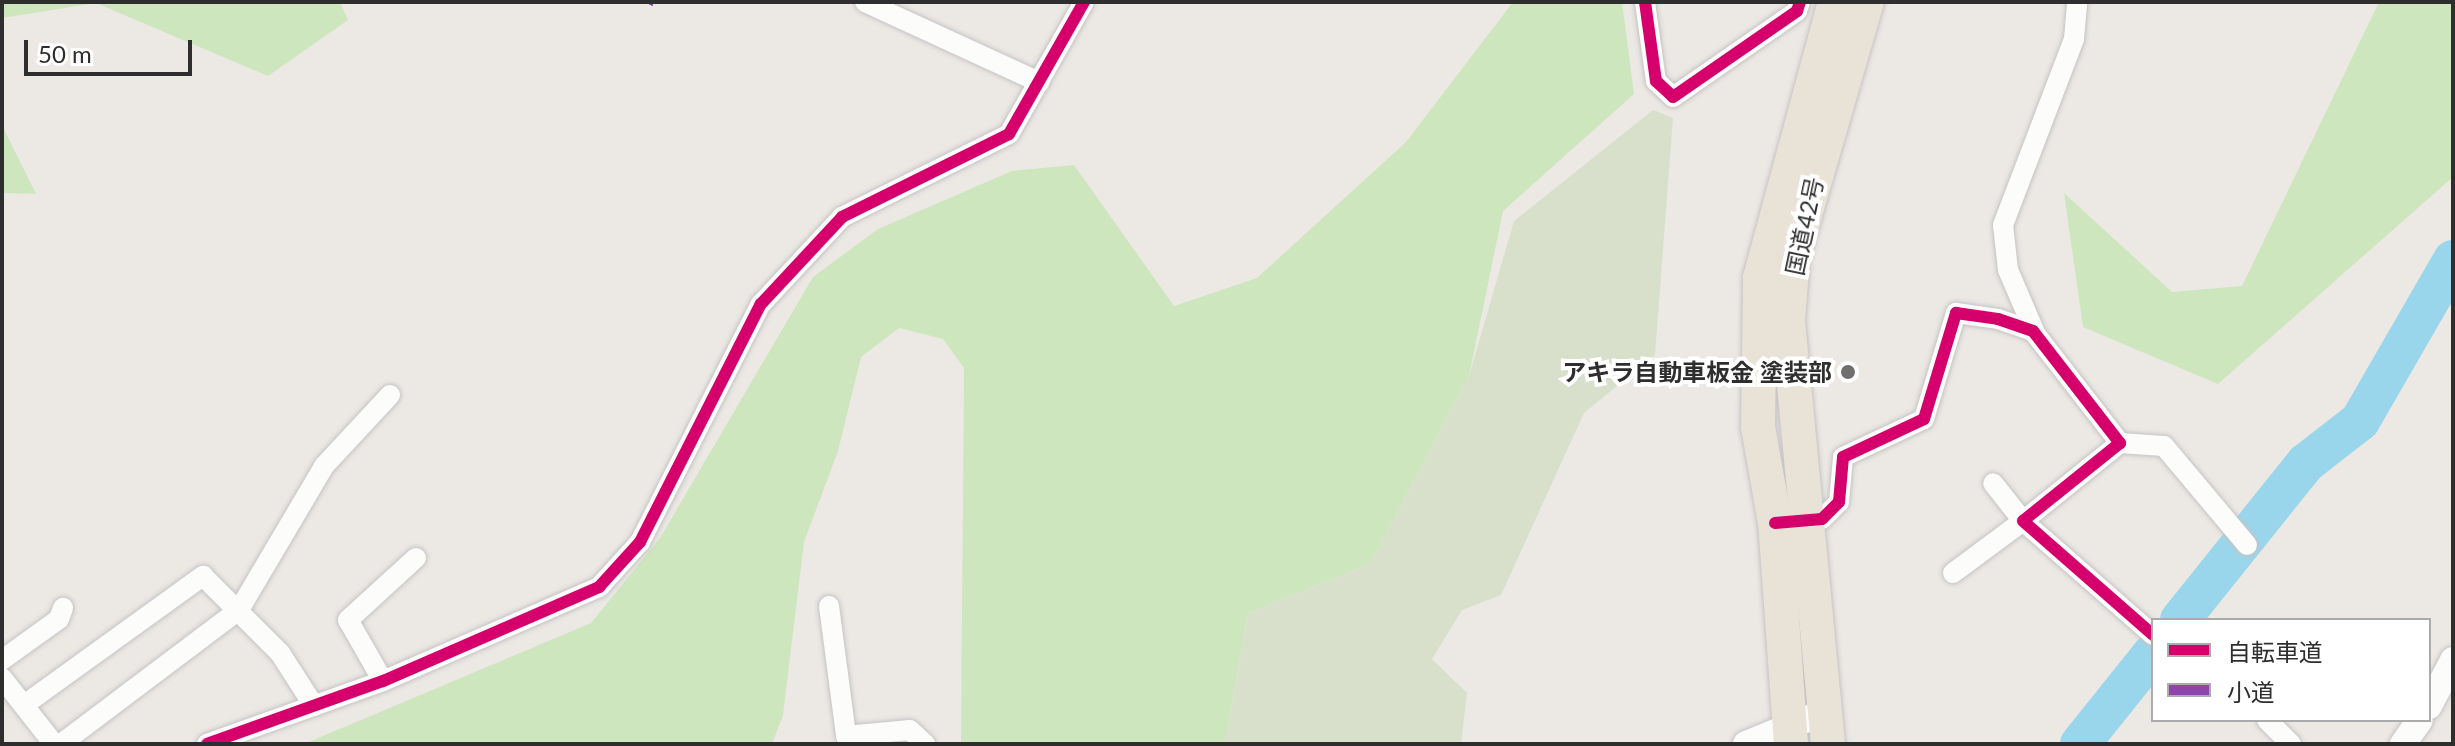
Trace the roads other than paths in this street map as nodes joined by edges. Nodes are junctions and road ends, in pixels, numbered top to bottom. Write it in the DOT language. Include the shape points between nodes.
graph roads {
  1 [pos="865,2"];
  2 [pos="1084,2"];
  3 [pos="1645,2"];
  4 [pos="1800,2"];
  5 [pos="1835,2"];
  6 [pos="1867,2"];
  7 [pos="2077,2"];
  8 [pos="1039,82"];
  9 [pos="2036,335"];
  10 [pos="390,395"];
  11 [pos="2120,443"];
  12 [pos="1993,483"];
  13 [pos="2023,521"];
  14 [pos="1790,522"];
  15 [pos="2247,545"];
  16 [pos="416,558"];
  17 [pos="1953,573"];
  18 [pos="829,606"];
  19 [pos="63,608"];
  20 [pos="239,610"];
  21 [pos="2151,633"];
  22 [pos="2,660"];
  23 [pos="2453,660"];
  24 [pos="2,678"];
  25 [pos="383,681"];
  26 [pos="2431,702"];
  27 [pos="24,705"];
  28 [pos="314,706"];
  29 [pos="2269,722"];
  30 [pos="1828,728"];
  31 [pos="1791,734"];
  32 [pos="54,744"];
  33 [pos="61,744"];
  34 [pos="207,744"];
  35 [pos="925,744"];
  36 [pos="1746,744"];
  37 [pos="2291,744"];
  1 -- 8 [label="street"];
  2 -- 8 [label="street"];
  3 -- 4 [label="street" via="1656,81 1673,97 1797,11"];
  5 -- 14 [label="highway, 国道42号" via="1760,278 1758,427"];
  6 -- 14 [label="highway, 国道42号" via="1793,256"];
  7 -- 9 [label="street" via="2074,39 2003,225 2008,270"];
  8 -- 25 [label="street" via="1009,134 842,217 761,304 640,542 599,587"];
  9 -- 11 [label="street"];
  9 -- 14 [label="street" via="1998,319 1956,313 1924,419 1843,457 1839,502 1822,519"];
  10 -- 20 [label="street" via="324,466"];
  11 -- 13 [label="street"];
  11 -- 15 [label="street" via="2164,446"];
  12 -- 13 [label="street"];
  13 -- 17 [label="street"];
  13 -- 21 [label="street"];
  14 -- 30 [label="highway, 国道42号"];
  14 -- 31 [label="highway, 国道42号"];
  16 -- 25 [label="street" via="348,620"];
  18 -- 35 [label="street" via="846,736 910,730"];
  19 -- 22 [label="street" via="59,619"];
  20 -- 27 [label="street" via="203,576"];
  20 -- 28 [label="street" via="280,653"];
  20 -- 33 [label="street"];
  23 -- 26 [label="street"];
  24 -- 27 [label="street"];
  25 -- 28 [label="street"];
  27 -- 32 [label="street"];
  28 -- 34 [label="street"];
  29 -- 37 [label="street"];
  30 -- 31 [label="street"];
  31 -- 36 [label="street"];
}
